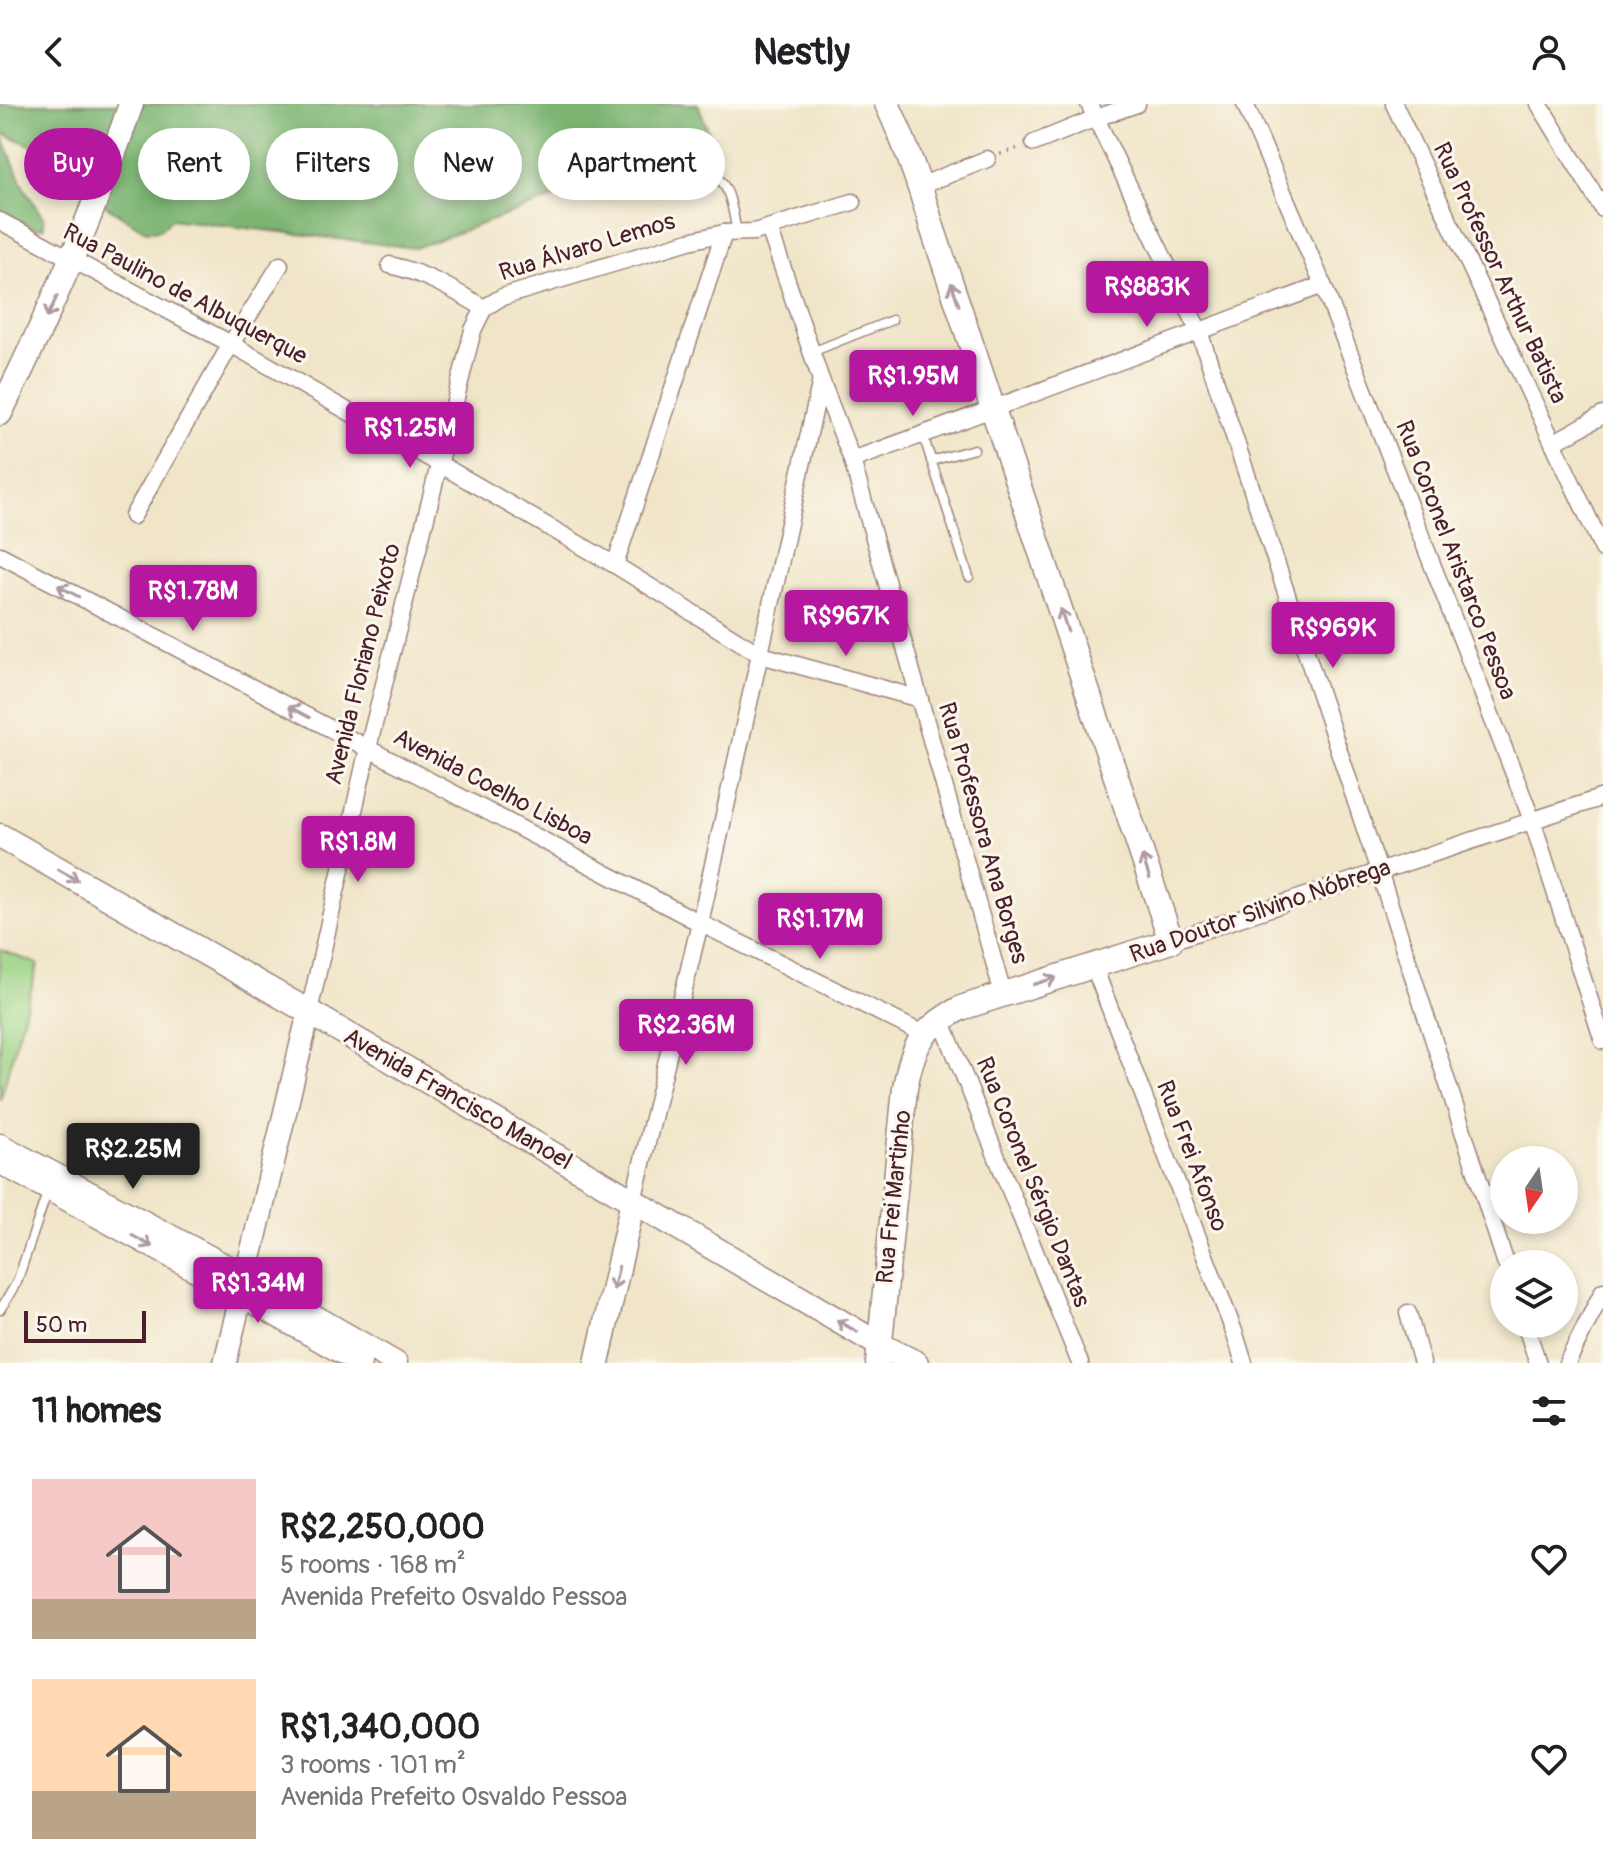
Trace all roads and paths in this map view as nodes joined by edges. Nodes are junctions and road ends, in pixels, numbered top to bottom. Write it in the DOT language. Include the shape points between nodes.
graph roads {
  1 [pos="131,104"];
  2 [pos="887,104"];
  3 [pos="1137,104"];
  4 [pos="1245,104"];
  5 [pos="1394,104"];
  6 [pos="1539,104"];
  7 [pos="1092,111"];
  8 [pos="1034,143"];
  9 [pos="987,159"];
  10 [pos="920,186"];
  11 [pos="725,188"];
  12 [pos="853,202"];
  13 [pos="1603,209"];
  14 [pos="0,221"];
  15 [pos="769,228"];
  16 [pos="731,233"];
  17 [pos="73,261"];
  18 [pos="280,265"];
  19 [pos="390,265"];
  20 [pos="1323,285"];
  21 [pos="484,308"];
  22 [pos="892,320"];
  23 [pos="1199,331"];
  24 [pos="231,344"];
  25 [pos="812,352"];
  26 [pos="821,380"];
  27 [pos="994,410"];
  28 [pos="0,413"];
  29 [pos="1603,415"];
  30 [pos="923,435"];
  31 [pos="1553,443"];
  32 [pos="974,449"];
  33 [pos="852,460"];
  34 [pos="931,461"];
  35 [pos="439,463"];
  36 [pos="133,516"];
  37 [pos="1603,549"];
  38 [pos="0,555"];
  39 [pos="615,565"];
  40 [pos="969,577"];
  41 [pos="761,655"];
  42 [pos="920,699"];
  43 [pos="368,748"];
  44 [pos="1603,797"];
  45 [pos="1532,820"];
  46 [pos="0,836"];
  47 [pos="1379,871"];
  48 [pos="700,923"];
  49 [pos="1171,941"];
  50 [pos="1094,967"];
  51 [pos="1003,994"];
  52 [pos="309,1012"];
  53 [pos="932,1027"];
  54 [pos="1603,1041"];
  55 [pos="0,1145"];
  56 [pos="0,1162"];
  57 [pos="48,1189"];
  58 [pos="633,1201"];
  59 [pos="1501,1250"];
  60 [pos="189,1257"];
  61 [pos="243,1286"];
  62 [pos="1603,1291"];
  63 [pos="0,1310"];
  64 [pos="1408,1313"];
  65 [pos="1530,1338"];
  66 [pos="879,1354"];
  67 [pos="225,1363"];
  68 [pos="360,1363"];
  69 [pos="396,1363"];
  70 [pos="597,1363"];
  71 [pos="916,1363"];
  72 [pos="1080,1363"];
  73 [pos="1244,1363"];
  74 [pos="1422,1363"];
  75 [pos="1538,1363"];
  76 [pos="1567,1363"];
  1 -- 17 [label="main road"];
  2 -- 10 [label="main road"];
  3 -- 7 [label="street"];
  4 -- 20 [label="street, Rua Coronel Aristarco Pessoa"];
  5 -- 31 [label="street, Rua Professor Arthur Batista"];
  6 -- 13 [label="street"];
  7 -- 8 [label="street"];
  7 -- 23 [label="street"];
  8 -- 9 [label="path"];
  9 -- 10 [label="street"];
  27 -- 10 [label="main road, one-way"];
  11 -- 16 [label="lane"];
  12 -- 15 [label="street, Rua Álvaro Lemos"];
  14 -- 17 [label="street, Rua Paulino de Albuquerque"];
  15 -- 16 [label="street, Rua Álvaro Lemos"];
  15 -- 25 [label="street, Rua Professora Ana Borges"];
  16 -- 21 [label="street, Rua Álvaro Lemos" via="502,297"];
  16 -- 39 [label="street"];
  17 -- 24 [label="street, Rua Paulino de Albuquerque"];
  17 -- 28 [label="main road, one-way"];
  18 -- 24 [label="street"];
  19 -- 21 [label="street, Rua Álvaro Lemos" via="432,278"];
  20 -- 23 [label="street"];
  20 -- 45 [label="street, Rua Coronel Aristarco Pessoa"];
  21 -- 35 [label="street, Avenida Floriano Peixoto" via="473,330"];
  22 -- 25 [label="lane"];
  23 -- 27 [label="street"];
  23 -- 47 [label="street"];
  24 -- 35 [label="street, Rua Paulino de Albuquerque"];
  24 -- 36 [label="street"];
  25 -- 26 [label="street, Rua Professora Ana Borges"];
  26 -- 33 [label="street, Rua Professora Ana Borges"];
  26 -- 41 [label="street"];
  27 -- 30 [label="street"];
  49 -- 27 [label="main road, one-way"];
  29 -- 31 [label="street"];
  30 -- 33 [label="street"];
  30 -- 34 [label="lane"];
  31 -- 37 [label="street, Rua Professor Arthur Batista"];
  32 -- 34 [label="lane"];
  33 -- 42 [label="street, Rua Professora Ana Borges"];
  34 -- 40 [label="lane"];
  35 -- 39 [label="street, Rua Paulino de Albuquerque"];
  35 -- 43 [label="street, Avenida Floriano Peixoto"];
  43 -- 38 [label="street, Avenida Coelho Lisboa, one-way"];
  39 -- 41 [label="street, Rua Paulino de Albuquerque"];
  41 -- 42 [label="street, Rua Paulino de Albuquerque"];
  41 -- 48 [label="street"];
  42 -- 51 [label="street, Rua Professora Ana Borges"];
  43 -- 48 [label="street, Avenida Coelho Lisboa"];
  43 -- 52 [label="street, Avenida Floriano Peixoto"];
  44 -- 45 [label="street, Rua Doutor Silvino Nóbrega"];
  45 -- 47 [label="street, Rua Doutor Silvino Nóbrega"];
  45 -- 54 [label="street, Rua Coronel Aristarco Pessoa"];
  46 -- 52 [label="main road, Avenida Francisco Manoel, one-way"];
  47 -- 49 [label="street, Rua Doutor Silvino Nóbrega"];
  47 -- 59 [label="street"];
  48 -- 53 [label="street, Avenida Coelho Lisboa"];
  48 -- 58 [label="street"];
  49 -- 50 [label="main road, Rua Doutor Silvino Nóbrega"];
  51 -- 50 [label="main road, Rua Doutor Silvino Nóbrega, one-way"];
  50 -- 73 [label="street, Rua Frei Afonso"];
  51 -- 53 [label="main road, Rua Doutor Silvino Nóbrega" via="961,1008"];
  52 -- 58 [label="main road, Avenida Francisco Manoel"];
  52 -- 61 [label="street, Avenida Floriano Peixoto"];
  53 -- 66 [label="main road, Rua Frei Martinho" via="910,1062 905,1088"];
  53 -- 72 [label="street, Rua Coronel Sérgio Dantas"];
  55 -- 60 [label="street"];
  56 -- 57 [label="street"];
  57 -- 60 [label="street, one-way"];
  57 -- 63 [label="lane" via="17,1282"];
  66 -- 58 [label="main road, Avenida Francisco Manoel, one-way"];
  58 -- 70 [label="main road, one-way"];
  60 -- 61 [label="street"];
  61 -- 67 [label="street, Avenida Floriano Peixoto"];
  61 -- 68 [label="street"];
  61 -- 69 [label="street"];
  62 -- 76 [label="street"];
  64 -- 74 [label="street"];
  65 -- 75 [label="street"];
  66 -- 71 [label="main road, Avenida Francisco Manoel"];
}
